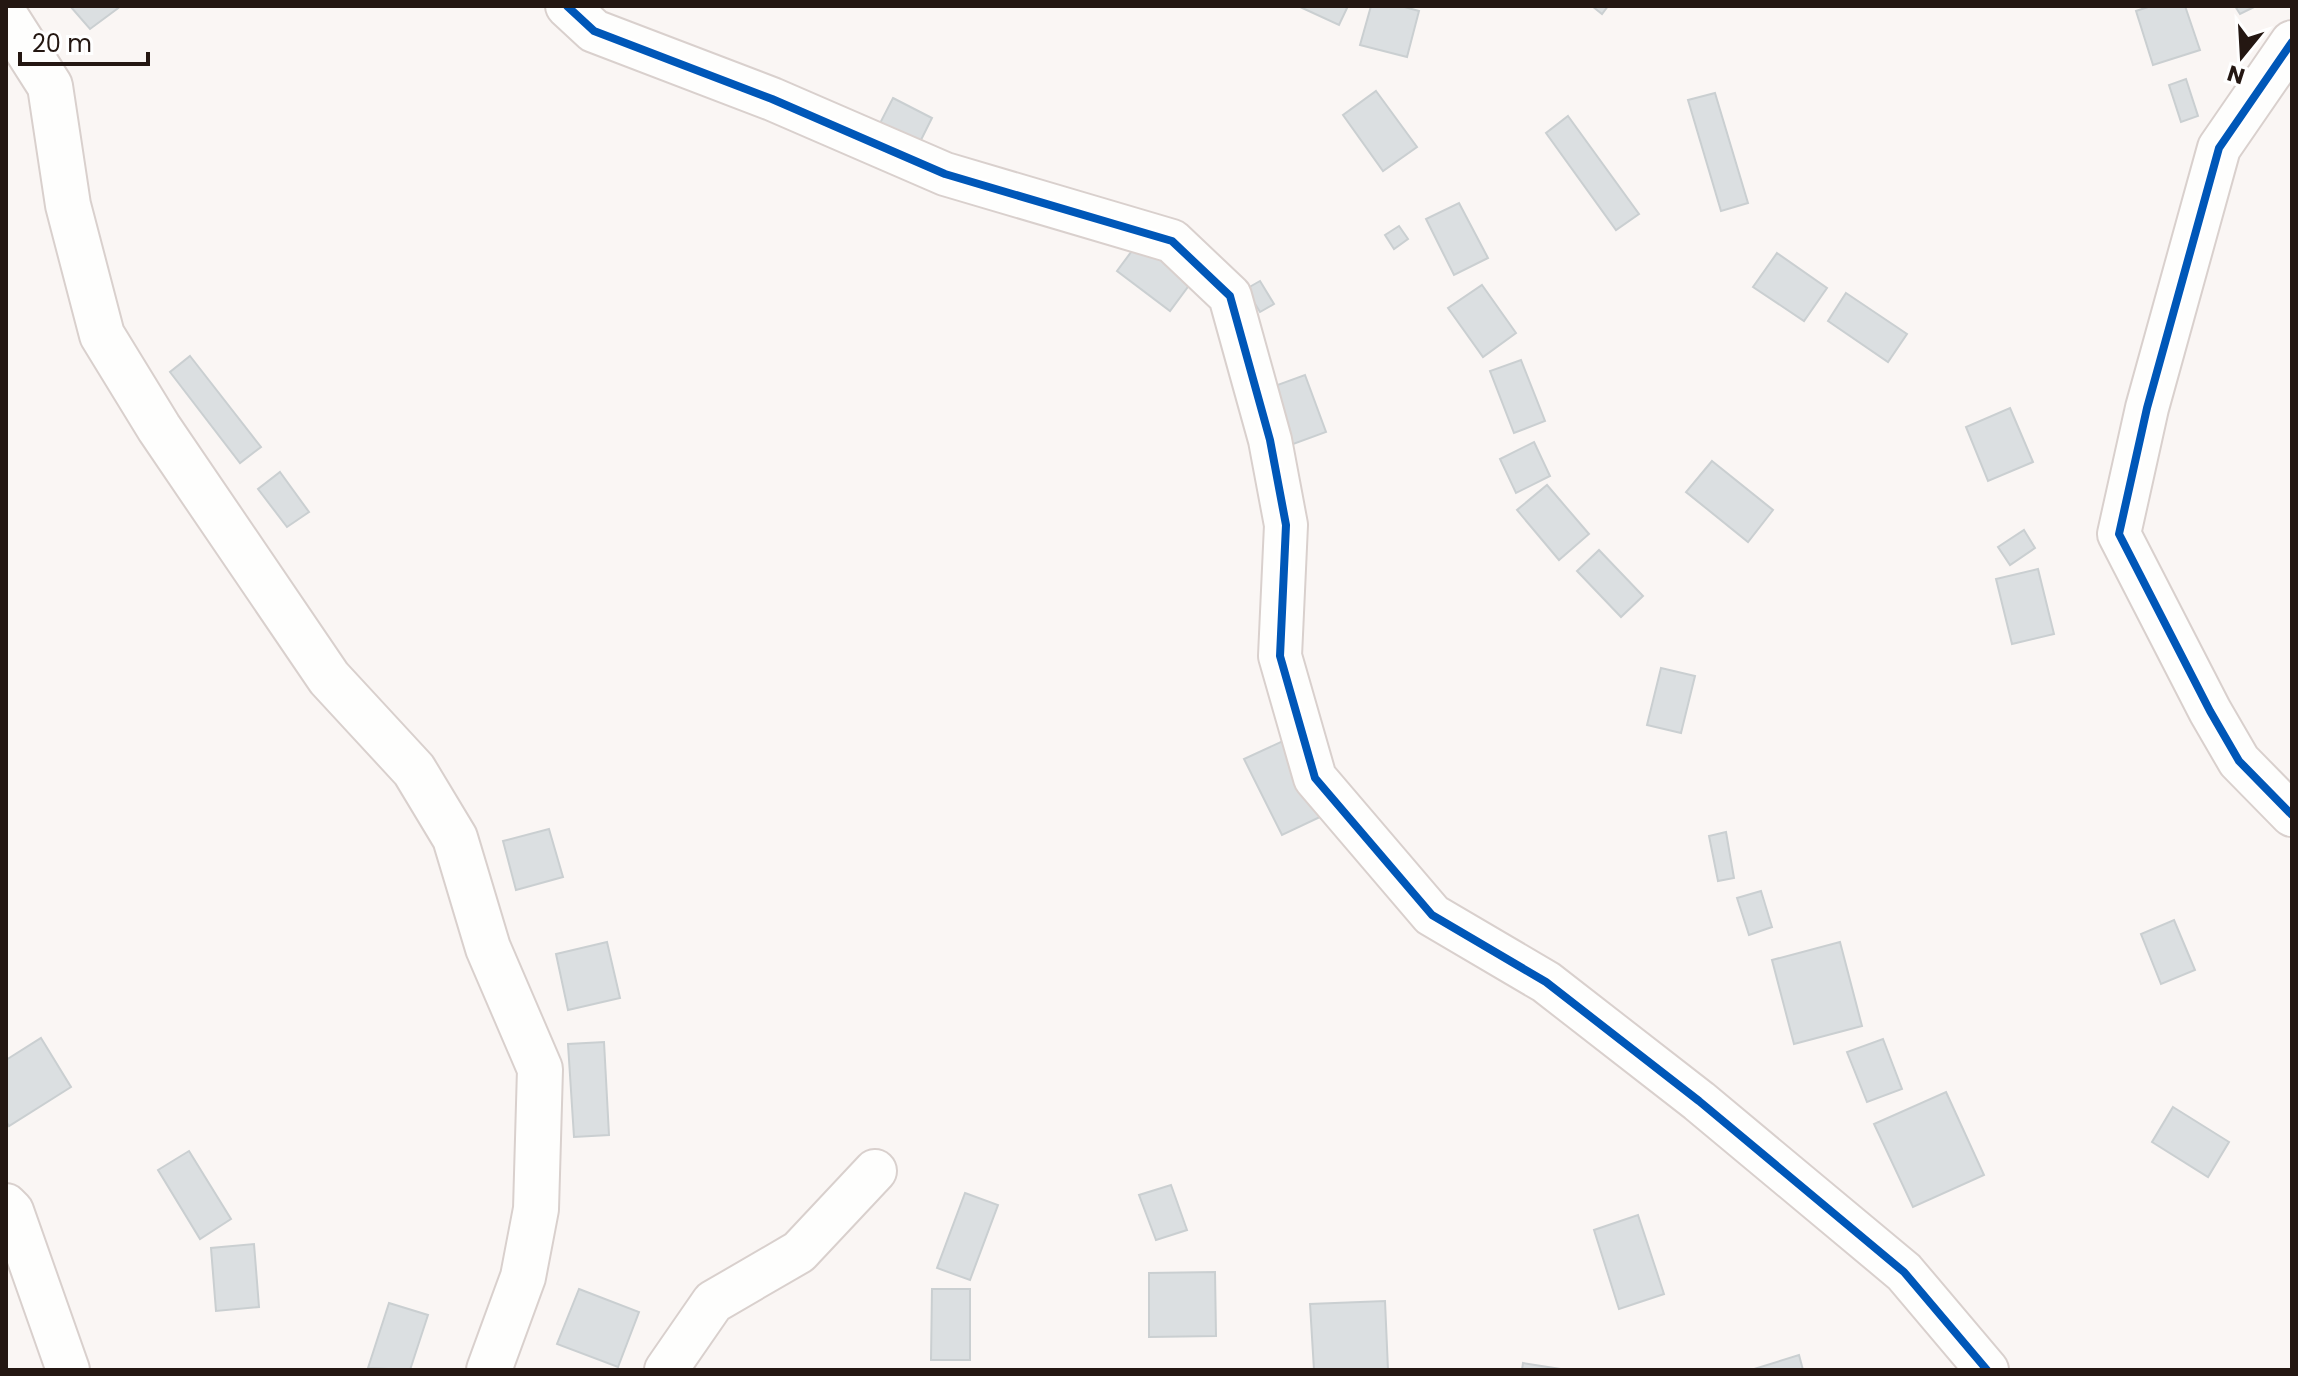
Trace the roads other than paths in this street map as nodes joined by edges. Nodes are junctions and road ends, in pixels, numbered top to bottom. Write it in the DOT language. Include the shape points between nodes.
graph roads {
  1 [pos="567,6"];
  2 [pos="6,17"];
  3 [pos="2292,42"];
  4 [pos="2292,815"];
  5 [pos="875,1171"];
  6 [pos="6,1205"];
  7 [pos="68,1370"];
  8 [pos="489,1370"];
  9 [pos="666,1370"];
  10 [pos="1987,1370"];
  1 -- 10 [label="street" via="594,31 772,99 945,174 1172,241 1230,296 1270,440 1286,525 1280,656 1315,778 1432,915 1546,982 1699,1101 1904,1272"];
  2 -- 8 [label="main road" via="50,86 68,205 102,335 329,678 414,770 455,838 488,948 540,1069 536,1209 523,1277"];
  3 -- 4 [label="street" via="2219,148 2147,408 2119,534 2239,761"];
  5 -- 9 [label="street" via="799,1252 713,1302"];
  6 -- 7 [label="street"];
}
